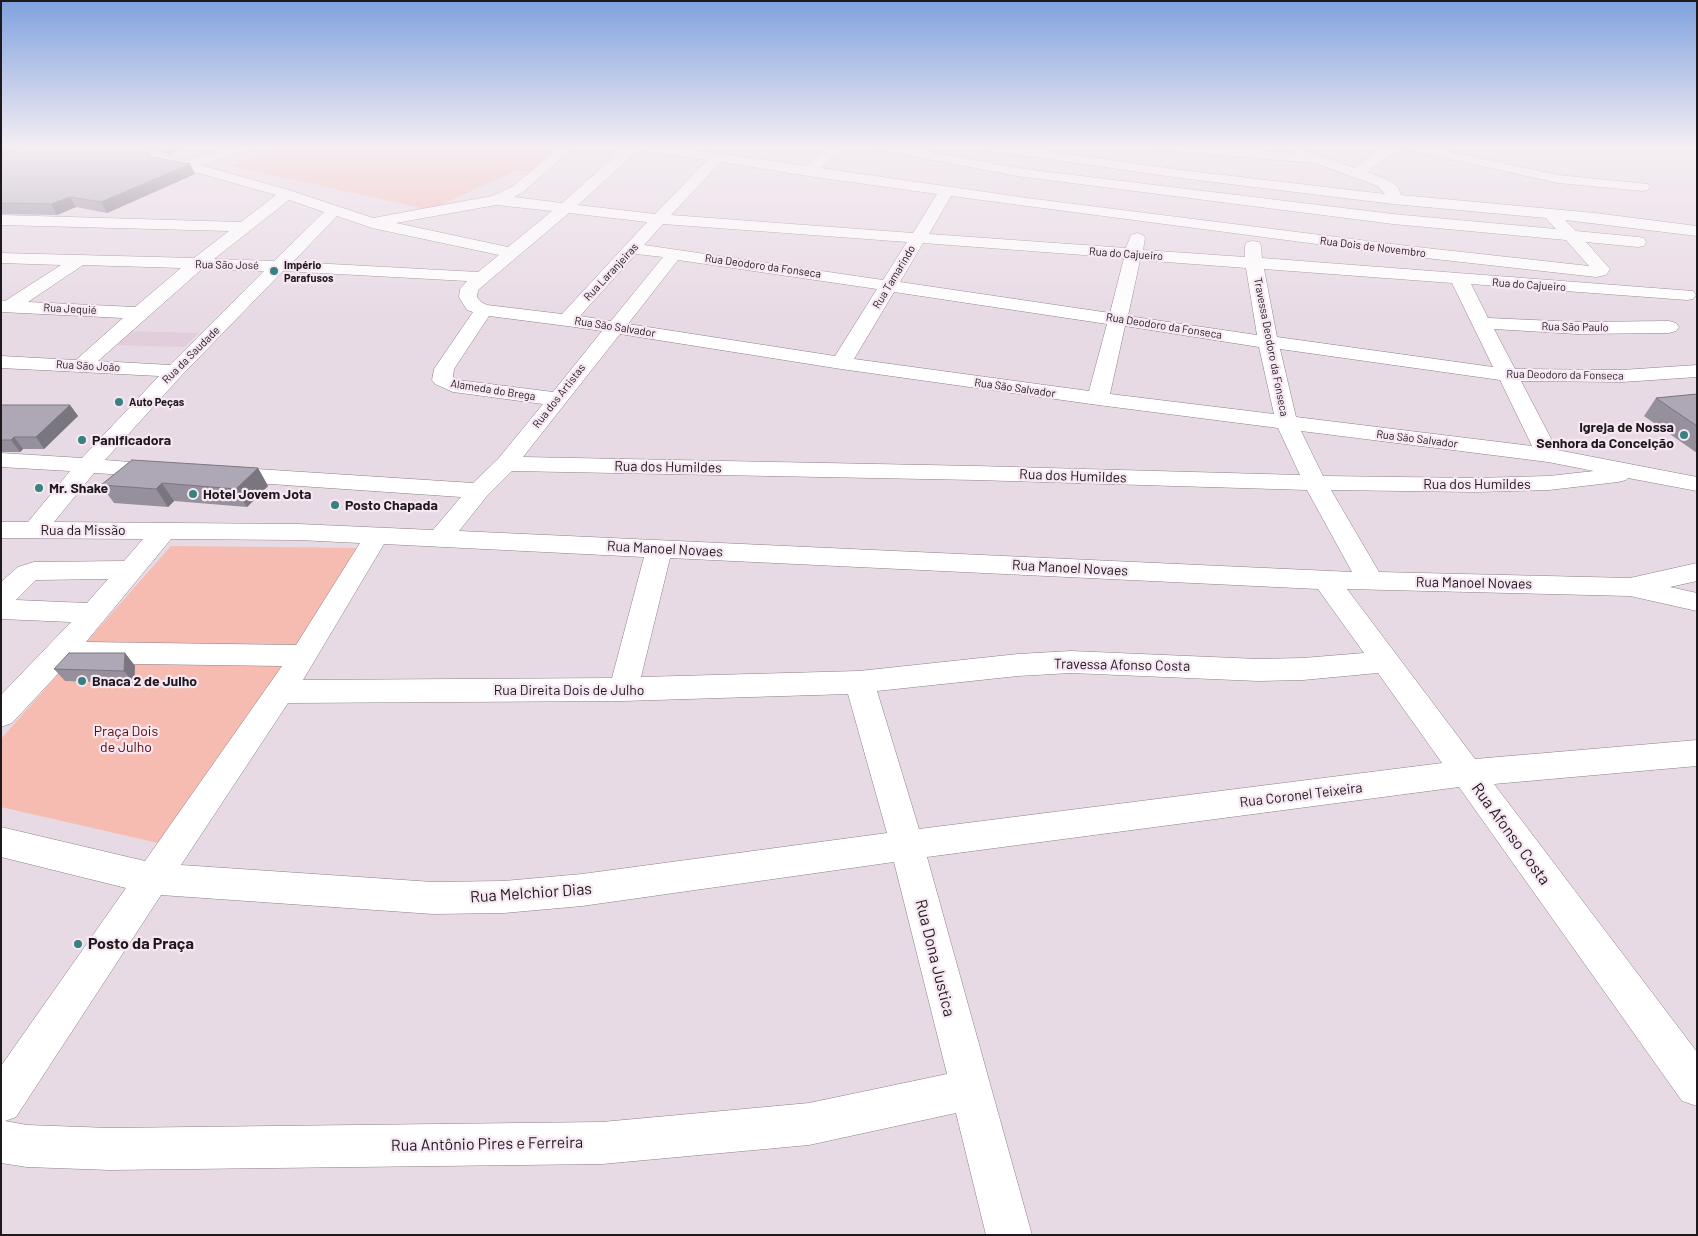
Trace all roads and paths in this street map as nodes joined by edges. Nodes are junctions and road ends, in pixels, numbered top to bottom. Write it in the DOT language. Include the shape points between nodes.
graph roads {
  1 [pos="274,204"];
  2 [pos="315,204"];
  3 [pos="476,204"];
  4 [pos="524,204"];
  5 [pos="570,204"];
  6 [pos="673,204"];
  7 [pos="939,204"];
  8 [pos="1033,204"];
  9 [pos="1255,204"];
  10 [pos="1270,204"];
  11 [pos="1439,204"];
  12 [pos="1581,204"];
  13 [pos="564,209"];
  14 [pos="334,210"];
  15 [pos="1530,213"];
  16 [pos="1552,215"];
  17 [pos="1142,216"];
  18 [pos="1595,218"];
  19 [pos="660,219"];
  20 [pos="1,220"];
  21 [pos="1428,222"];
  22 [pos="372,223"];
  23 [pos="242,227"];
  24 [pos="1252,231"];
  25 [pos="1697,231"];
  26 [pos="1546,234"];
  27 [pos="1570,236"];
  28 [pos="917,238"];
  29 [pos="1638,242"];
  30 [pos="633,248"];
  31 [pos="510,252"];
  32 [pos="675,253"];
  33 [pos="1134,254"];
  34 [pos="1458,257"];
  35 [pos="1,258"];
  36 [pos="80,260"];
  37 [pos="1254,263"];
  38 [pos="196,265"];
  39 [pos="278,266"];
  40 [pos="482,276"];
  41 [pos="1469,280"];
  42 [pos="890,285"];
  43 [pos="1687,296"];
  44 [pos="4,308"];
  45 [pos="484,310"];
  46 [pos="139,312"];
  47 [pos="1117,318"];
  48 [pos="567,320"];
  49 [pos="1481,323"];
  50 [pos="614,327"];
  51 [pos="1669,327"];
  52 [pos="1268,342"];
  53 [pos="1,362"];
  54 [pos="841,363"];
  55 [pos="82,365"];
  56 [pos="175,371"];
  57 [pos="1697,371"];
  58 [pos="1507,375"];
  59 [pos="557,399"];
  60 [pos="1098,399"];
  61 [pos="1287,424"];
  62 [pos="1548,455"];
  63 [pos="1,460"];
  64 [pos="506,464"];
  65 [pos="88,466"];
  66 [pos="176,471"];
  67 [pos="1639,471"];
  68 [pos="205,473"];
  69 [pos="1315,483"];
  70 [pos="1697,484"];
  71 [pos="479,491"];
  72 [pos="1,530"];
  73 [pos="35,530"];
  74 [pos="165,530"];
  75 [pos="376,535"];
  76 [pos="441,537"];
  77 [pos="659,549"];
  78 [pos="132,570"];
  79 [pos="1697,572"];
  80 [pos="1326,580"];
  81 [pos="1370,580"];
  82 [pos="1630,587"];
  83 [pos="1,600"];
  84 [pos="1697,602"];
  85 [pos="1,609"];
  86 [pos="95,613"];
  87 [pos="61,652"];
  88 [pos="304,656"];
  89 [pos="1384,662"];
  90 [pos="859,682"];
  91 [pos="623,690"];
  92 [pos="279,692"];
  93 [pos="1,715"];
  94 [pos="1697,753"];
  95 [pos="1466,773"];
  96 [pos="1,842"];
  97 [pos="907,846"];
  98 [pos="152,879"];
  99 [pos="1697,1086"];
  100 [pos="969,1090"];
  101 [pos="1,1102"];
  102 [pos="1,1142"];
  103 [pos="1009,1235"];
  1 -- 23 [label="street"];
  2 -- 14 [label="street"];
  3 -- 22 [label="street, Rua do Cajueiro"];
  4 -- 13 [label="street, Rua do Cajueiro"];
  5 -- 13 [label="street"];
  6 -- 19 [label="street, Rua Laranjeiras"];
  7 -- 28 [label="street, Rua Tamarindo"];
  8 -- 17 [label="street, Rua Dois de Novembro"];
  9 -- 24 [label="street, Travessa Deodoro da Fonseca"];
  10 -- 21 [label="street"];
  11 -- 15 [label="street"];
  12 -- 18 [label="street"];
  13 -- 19 [label="street, Rua do Cajueiro"];
  13 -- 31 [label="street"];
  14 -- 22 [label="street"];
  14 -- 39 [label="street, Rua da Saudade"];
  15 -- 16 [label="street"];
  15 -- 26 [label="street"];
  16 -- 18 [label="street"];
  16 -- 27 [label="street"];
  17 -- 24 [label="street, Rua Dois de Novembro"];
  17 -- 33 [label="street"];
  18 -- 25 [label="street"];
  19 -- 28 [label="street, Rua do Cajueiro"];
  19 -- 30 [label="street, Rua Laranjeiras"];
  20 -- 23 [label="street"];
  21 -- 26 [label="street"];
  21 -- 34 [label="street"];
  22 -- 31 [label="street"];
  23 -- 38 [label="street"];
  24 -- 34 [label="street, Rua Dois de Novembro"];
  24 -- 37 [label="street, Travessa Deodoro da Fonseca"];
  26 -- 27 [label="street"];
  27 -- 29 [label="street"];
  27 -- 34 [label="street, Rua Dois de Novembro" via="1601,269 1596,272"];
  28 -- 33 [label="street, Rua do Cajueiro"];
  28 -- 42 [label="street, Rua Tamarindo"];
  30 -- 32 [label="street, Rua Deodoro da Fonseca"];
  30 -- 48 [label="street, Rua Laranjeiras"];
  31 -- 40 [label="street"];
  32 -- 42 [label="street, Rua Deodoro da Fonseca"];
  32 -- 50 [label="street, Rua dos Artistas"];
  33 -- 37 [label="street, Rua do Cajueiro"];
  33 -- 47 [label="street"];
  34 -- 41 [label="street"];
  35 -- 36 [label="street, Rua São José"];
  36 -- 38 [label="street, Rua São José"];
  36 -- 44 [label="street"];
  37 -- 41 [label="street, Rua do Cajueiro"];
  37 -- 52 [label="street, Travessa Deodoro da Fonseca"];
  38 -- 39 [label="street, Rua São José"];
  38 -- 46 [label="street"];
  39 -- 40 [label="street, Rua São José"];
  39 -- 56 [label="street, Rua da Saudade"];
  40 -- 45 [label="street" via="469,289 468,297 474,306"];
  41 -- 43 [label="street, Rua do Cajueiro"];
  41 -- 49 [label="street"];
  42 -- 47 [label="street, Rua Deodoro da Fonseca"];
  42 -- 54 [label="street, Rua Tamarindo"];
  44 -- 46 [label="street, Rua Jequié"];
  45 -- 48 [label="street, Rua São Salvador"];
  45 -- 59 [label="street, Alameda do Brega" via="444,369 442,380 452,386"];
  46 -- 55 [label="street"];
  47 -- 52 [label="street, Rua Deodoro da Fonseca"];
  47 -- 60 [label="street"];
  48 -- 50 [label="street, Rua São Salvador"];
  49 -- 51 [label="street, Rua São Paulo" via="1577,328"];
  49 -- 58 [label="street"];
  50 -- 54 [label="street, Rua São Salvador"];
  50 -- 59 [label="street, Rua dos Artistas"];
  52 -- 58 [label="street, Rua Deodoro da Fonseca"];
  52 -- 61 [label="street, Travessa Deodoro da Fonseca"];
  53 -- 55 [label="street, Rua São João"];
  54 -- 60 [label="street, Rua São Salvador"];
  55 -- 56 [label="street, Rua São João"];
  56 -- 65 [label="street, Rua da Saudade"];
  57 -- 58 [label="street, Rua Deodoro da Fonseca" via="1622,376"];
  58 -- 62 [label="street"];
  59 -- 64 [label="street, Rua dos Artistas"];
  60 -- 61 [label="street, Rua São Salvador"];
  61 -- 62 [label="street, Rua São Salvador"];
  61 -- 69 [label="street, Travessa Deodoro da Fonseca"];
  62 -- 67 [label="street, Rua São Salvador"];
  63 -- 65 [label="street"];
  64 -- 69 [label="street, Rua dos Humildes"];
  64 -- 71 [label="street, Rua dos Artistas"];
  65 -- 66 [label="street"];
  65 -- 73 [label="street, Rua da Saudade"];
  67 -- 69 [label="street, Rua dos Humildes" via="1549,483"];
  67 -- 70 [label="street, Rua São Salvador"];
  68 -- 71 [label="street"];
  69 -- 81 [label="street, Travessa Deodoro da Fonseca"];
  71 -- 76 [label="street, Rua dos Artistas"];
  72 -- 73 [label="street, Rua da Missão"];
  73 -- 74 [label="street, Rua da Missão"];
  74 -- 75 [label="street"];
  74 -- 78 [label="street"];
  75 -- 76 [label="street"];
  75 -- 88 [label="street"];
  76 -- 77 [label="street, Rua Manoel Novaes"];
  77 -- 80 [label="street, Rua Manoel Novaes"];
  77 -- 91 [label="street"];
  78 -- 83 [label="street" via="34,571 27,573"];
  78 -- 86 [label="street"];
  79 -- 82 [label="street, Rua Manoel Novaes"];
  80 -- 81 [label="street, Rua Manoel Novaes"];
  80 -- 89 [label="street, Rua Afonso Costa"];
  81 -- 82 [label="street, Rua Manoel Novaes"];
  82 -- 84 [label="street"];
  85 -- 86 [label="street"];
  86 -- 87 [label="street"];
  87 -- 88 [label="street"];
  87 -- 93 [label="street"];
  88 -- 92 [label="street"];
  89 -- 90 [label="street, Travessa Afonso Costa" via="1258,670 1071,662"];
  89 -- 95 [label="street, Rua Afonso Costa"];
  90 -- 91 [label="street, Rua Direita Dois de Julho"];
  90 -- 97 [label="street, Rua Dona Justica"];
  91 -- 92 [label="street, Rua Direita Dois de Julho"];
  92 -- 98 [label="street"];
  94 -- 95 [label="street, Rua Coronel Teixeira"];
  95 -- 97 [label="street, Rua Coronel Teixeira"];
  95 -- 99 [label="street, Rua Afonso Costa"];
  96 -- 98 [label="street"];
  97 -- 98 [label="street, Rua Melchior Dias" via="582,890 504,897 433,898"];
  97 -- 100 [label="street, Rua Dona Justica"];
  98 -- 101 [label="street"];
  100 -- 102 [label="street, Rua Antônio Pires e Ferreira" via="809,1124 602,1143 110,1149"];
  100 -- 103 [label="street, Rua Dona Justica"];
}
